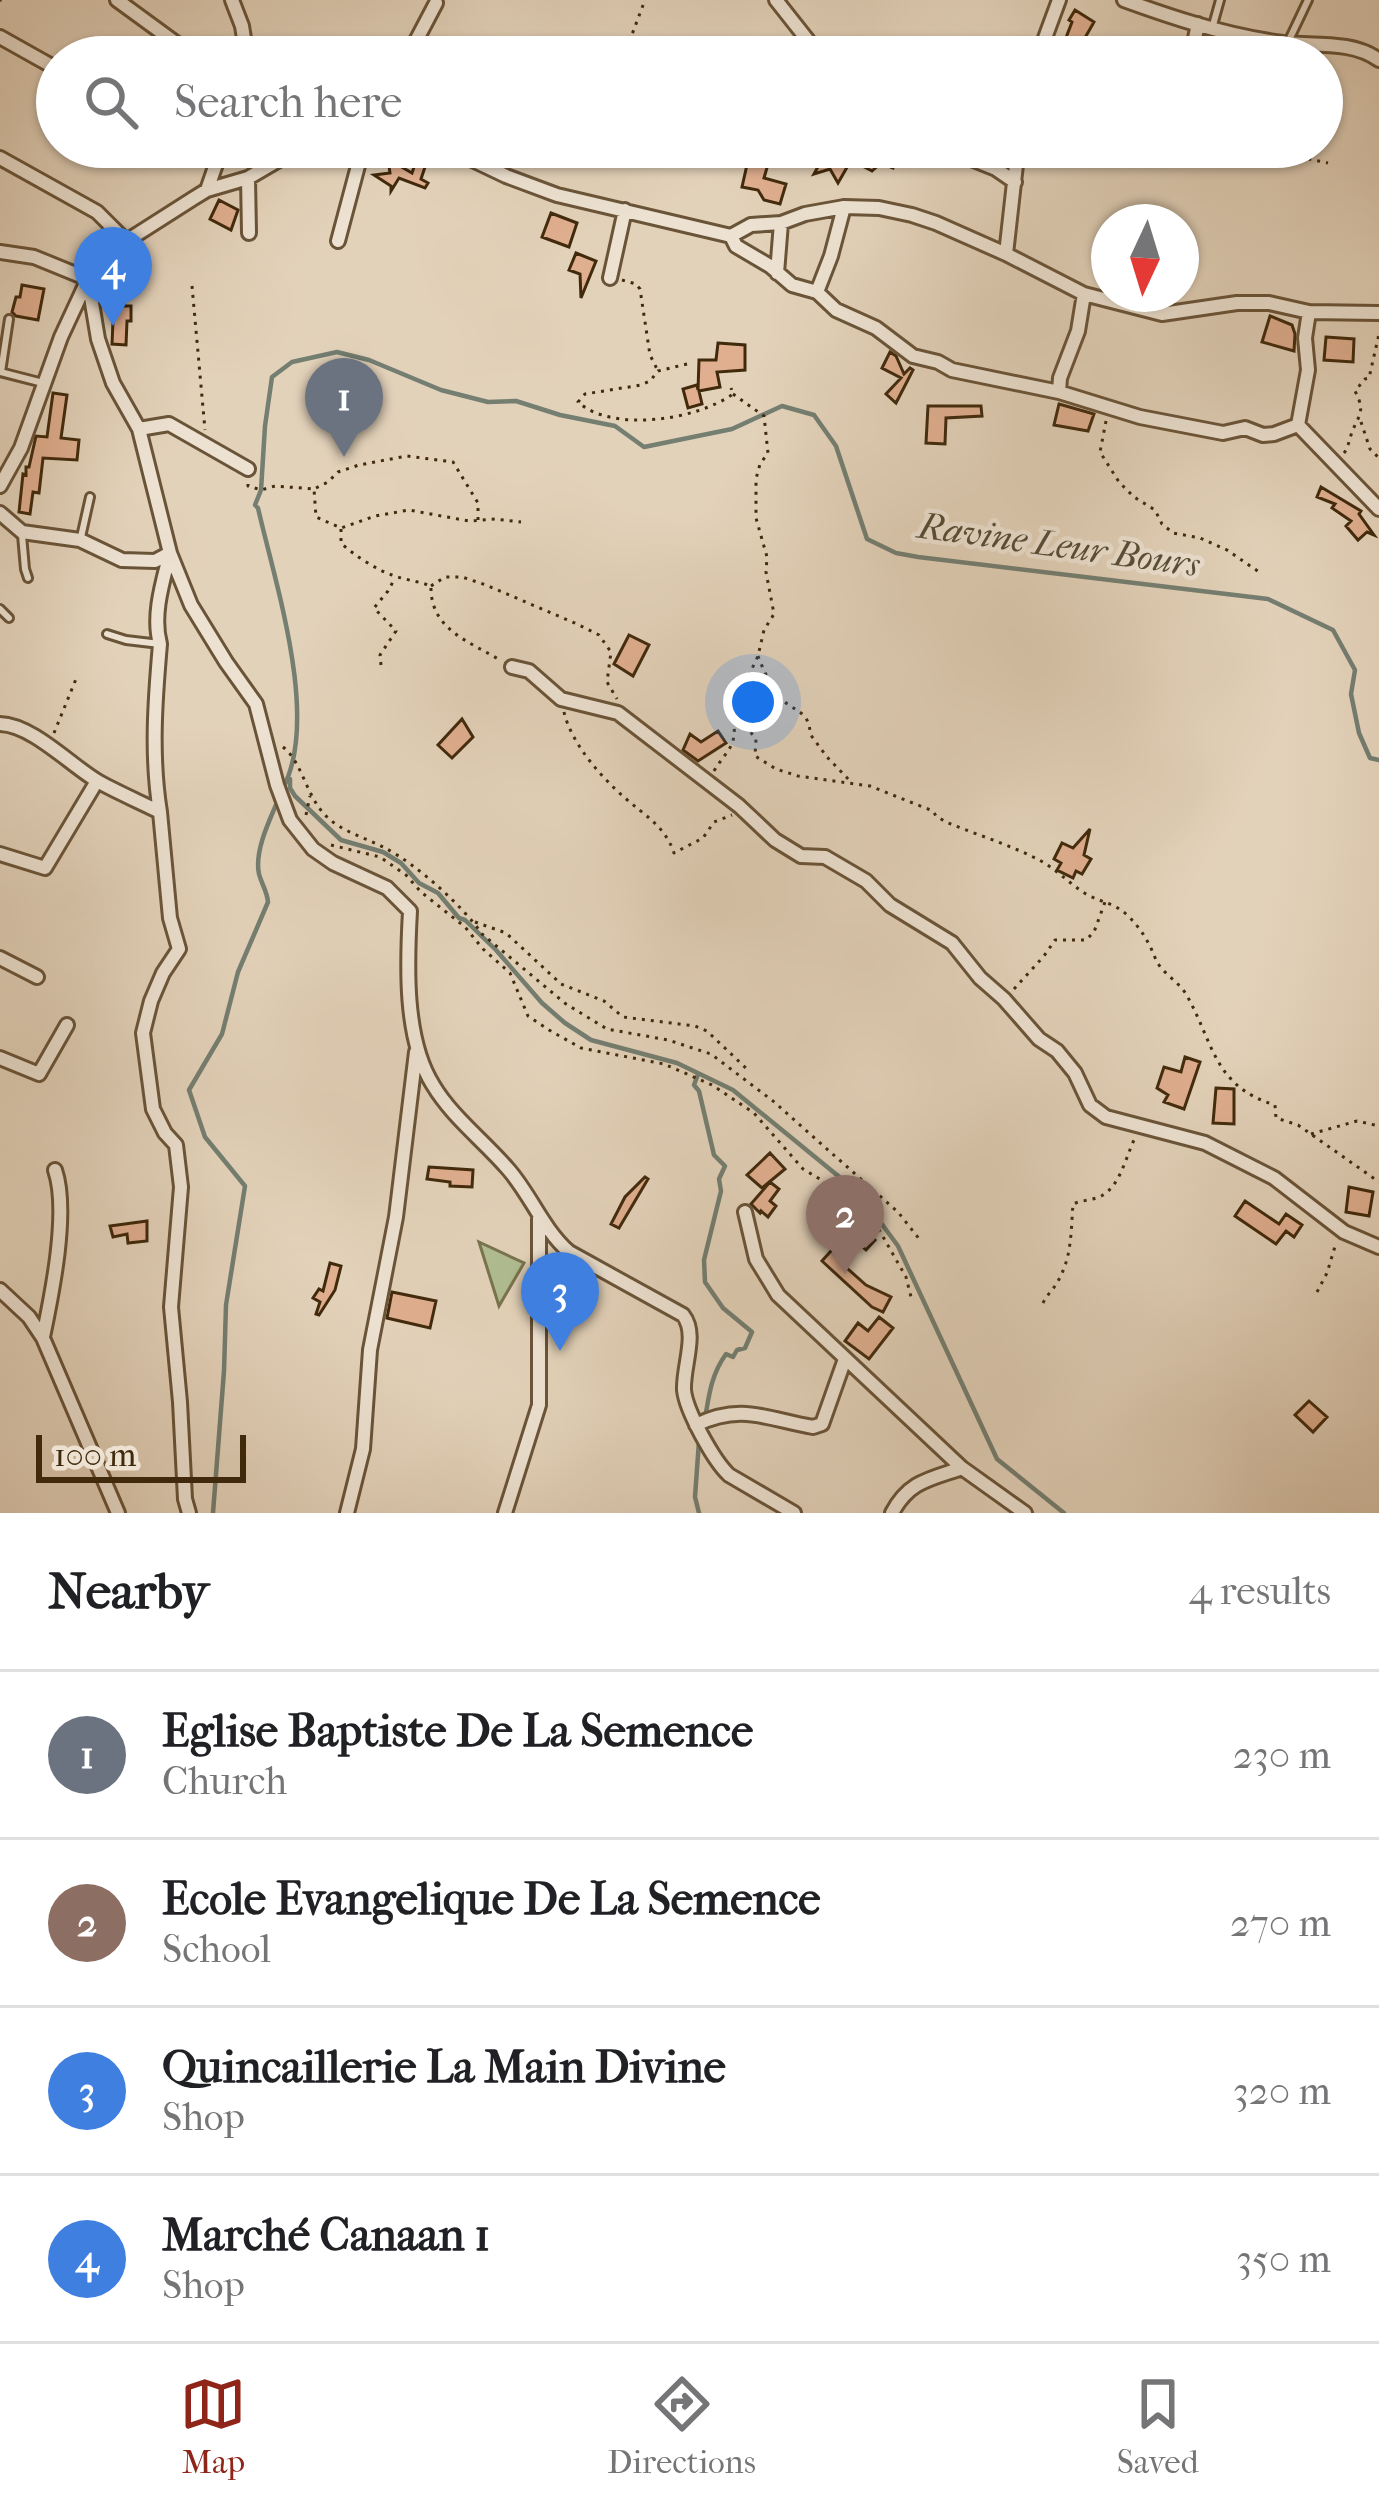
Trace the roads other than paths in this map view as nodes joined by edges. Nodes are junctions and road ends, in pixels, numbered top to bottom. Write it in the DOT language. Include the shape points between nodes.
graph roads {
  1 [pos="117,0"];
  2 [pos="232,0"];
  3 [pos="776,0"];
  4 [pos="1124,0"];
  5 [pos="1220,0"];
  6 [pos="1309,0"];
  7 [pos="1054,2"];
  8 [pos="436,3"];
  9 [pos="1205,26"];
  10 [pos="166,36"];
  11 [pos="244,36"];
  12 [pos="419,36"];
  13 [pos="804,36"];
  14 [pos="1048,36"];
  15 [pos="1200,36"];
  16 [pos="1238,36"];
  17 [pos="1285,36"];
  18 [pos="0,37"];
  19 [pos="1343,50"];
  20 [pos="36,57"];
  21 [pos="1379,60"];
  22 [pos="0,158"];
  23 [pos="215,168"];
  24 [pos="265,168"];
  25 [pos="357,168"];
  26 [pos="489,168"];
  27 [pos="994,168"];
  28 [pos="1017,168"];
  29 [pos="248,178"];
  30 [pos="1015,182"];
  31 [pos="207,190"];
  32 [pos="844,207"];
  33 [pos="625,211"];
  34 [pos="781,223"];
  35 [pos="249,233"];
  36 [pos="731,236"];
  37 [pos="338,241"];
  38 [pos="127,242"];
  39 [pos="0,251"];
  40 [pos="1006,254"];
  41 [pos="778,273"];
  42 [pos="610,278"];
  43 [pos="88,279"];
  44 [pos="817,292"];
  45 [pos="1084,294"];
  46 [pos="1309,312"];
  47 [pos="1379,313"];
  48 [pos="9,319"];
  49 [pos="0,372"];
  50 [pos="44,383"];
  51 [pos="1059,392"];
  52 [pos="1298,424"];
  53 [pos="140,430"];
  54 [pos="248,469"];
  55 [pos="0,486"];
  56 [pos="90,497"];
  57 [pos="1379,509"];
  58 [pos="0,513"];
  59 [pos="22,532"];
  60 [pos="80,540"];
  61 [pos="170,553"];
  62 [pos="28,578"];
  63 [pos="0,609"];
  64 [pos="9,618"];
  65 [pos="107,634"];
  66 [pos="160,644"];
  67 [pos="512,667"];
  68 [pos="0,724"];
  69 [pos="97,781"];
  70 [pos="160,812"];
  71 [pos="0,854"];
  72 [pos="0,958"];
  73 [pos="37,976"];
  74 [pos="67,1025"];
  75 [pos="417,1040"];
  76 [pos="0,1058"];
  77 [pos="55,1170"];
  78 [pos="745,1212"];
  79 [pos="539,1217"];
  80 [pos="1379,1247"];
  81 [pos="0,1290"];
  82 [pos="43,1338"];
  83 [pos="845,1359"];
  84 [pos="705,1421"];
  85 [pos="962,1468"];
  86 [pos="118,1513"];
  87 [pos="189,1513"];
  88 [pos="347,1513"];
  89 [pos="505,1513"];
  90 [pos="794,1513"];
  91 [pos="892,1513"];
  92 [pos="1025,1513"];
  1 -- 10 [label="street"];
  2 -- 11 [label="street"];
  3 -- 13 [label="street"];
  4 -- 9 [label="street"];
  5 -- 9 [label="lane"];
  6 -- 17 [label="lane"];
  7 -- 14 [label="street"];
  8 -- 12 [label="street"];
  9 -- 15 [label="street"];
  9 -- 16 [label="street"];
  18 -- 20 [label="street"];
  19 -- 21 [label="street"];
  22 -- 38 [label="street" via="98,212"];
  23 -- 31 [label="street"];
  24 -- 29 [label="street"];
  25 -- 37 [label="street"];
  26 -- 33 [label="street"];
  27 -- 30 [label="street"];
  28 -- 30 [label="street"];
  29 -- 31 [label="street"];
  29 -- 35 [label="street"];
  30 -- 40 [label="street"];
  31 -- 38 [label="street"];
  32 -- 34 [label="street"];
  32 -- 40 [label="street" via="912,215"];
  32 -- 44 [label="street"];
  33 -- 36 [label="street"];
  33 -- 42 [label="street"];
  34 -- 36 [label="street"];
  34 -- 41 [label="street"];
  36 -- 41 [label="street"];
  38 -- 43 [label="street" via="103,256"];
  39 -- 43 [label="street"];
  40 -- 45 [label="street"];
  41 -- 44 [label="street"];
  43 -- 50 [label="street"];
  43 -- 53 [label="street" via="105,361"];
  44 -- 51 [label="street" via="913,356"];
  45 -- 46 [label="street" via="1162,314 1237,303"];
  45 -- 51 [label="street"];
  46 -- 47 [label="street"];
  46 -- 52 [label="street"];
  48 -- 49 [label="lane"];
  49 -- 50 [label="lane"];
  50 -- 55 [label="street"];
  51 -- 52 [label="street" via="1223,434 1274,434"];
  52 -- 57 [label="street"];
  53 -- 54 [label="street" via="170,424"];
  53 -- 61 [label="street"];
  56 -- 60 [label="lane"];
  58 -- 59 [label="street"];
  59 -- 60 [label="street"];
  59 -- 62 [label="lane"];
  60 -- 61 [label="street" via="122,560"];
  61 -- 66 [label="street"];
  61 -- 75 [label="street" via="191,605 256,704 290,820 313,849 387,888 410,911 408,996"];
  63 -- 64 [label="lane"];
  65 -- 66 [label="lane"];
  66 -- 70 [label="street" via="153,728"];
  67 -- 80 [label="street" via="562,699 618,712 775,840 801,856 825,857 952,943 1076,1073 1090,1105 1106,1117 1204,1144 1274,1178 1344,1232"];
  68 -- 69 [label="street"];
  69 -- 70 [label="street"];
  69 -- 71 [label="street" via="45,868"];
  70 -- 87 [label="street" via="179,949 143,1034 153,1109 176,1144 180,1169 171,1306"];
  72 -- 73 [label="street"];
  74 -- 76 [label="street" via="39,1074"];
  75 -- 79 [label="street" via="434,1088 511,1172"];
  75 -- 88 [label="street" via="370,1349 363,1449"];
  77 -- 82 [label="street" via="61,1197"];
  78 -- 83 [label="street" via="756,1259 778,1295"];
  79 -- 84 [label="street" via="569,1252 688,1322 684,1394 688,1412"];
  79 -- 89 [label="street" via="541,1388"];
  81 -- 82 [label="street"];
  82 -- 86 [label="street"];
  83 -- 84 [label="street" via="822,1424 752,1412"];
  83 -- 85 [label="street"];
  84 -- 90 [label="street" via="722,1469"];
  85 -- 91 [label="street" via="910,1488"];
  85 -- 92 [label="street"];
}
